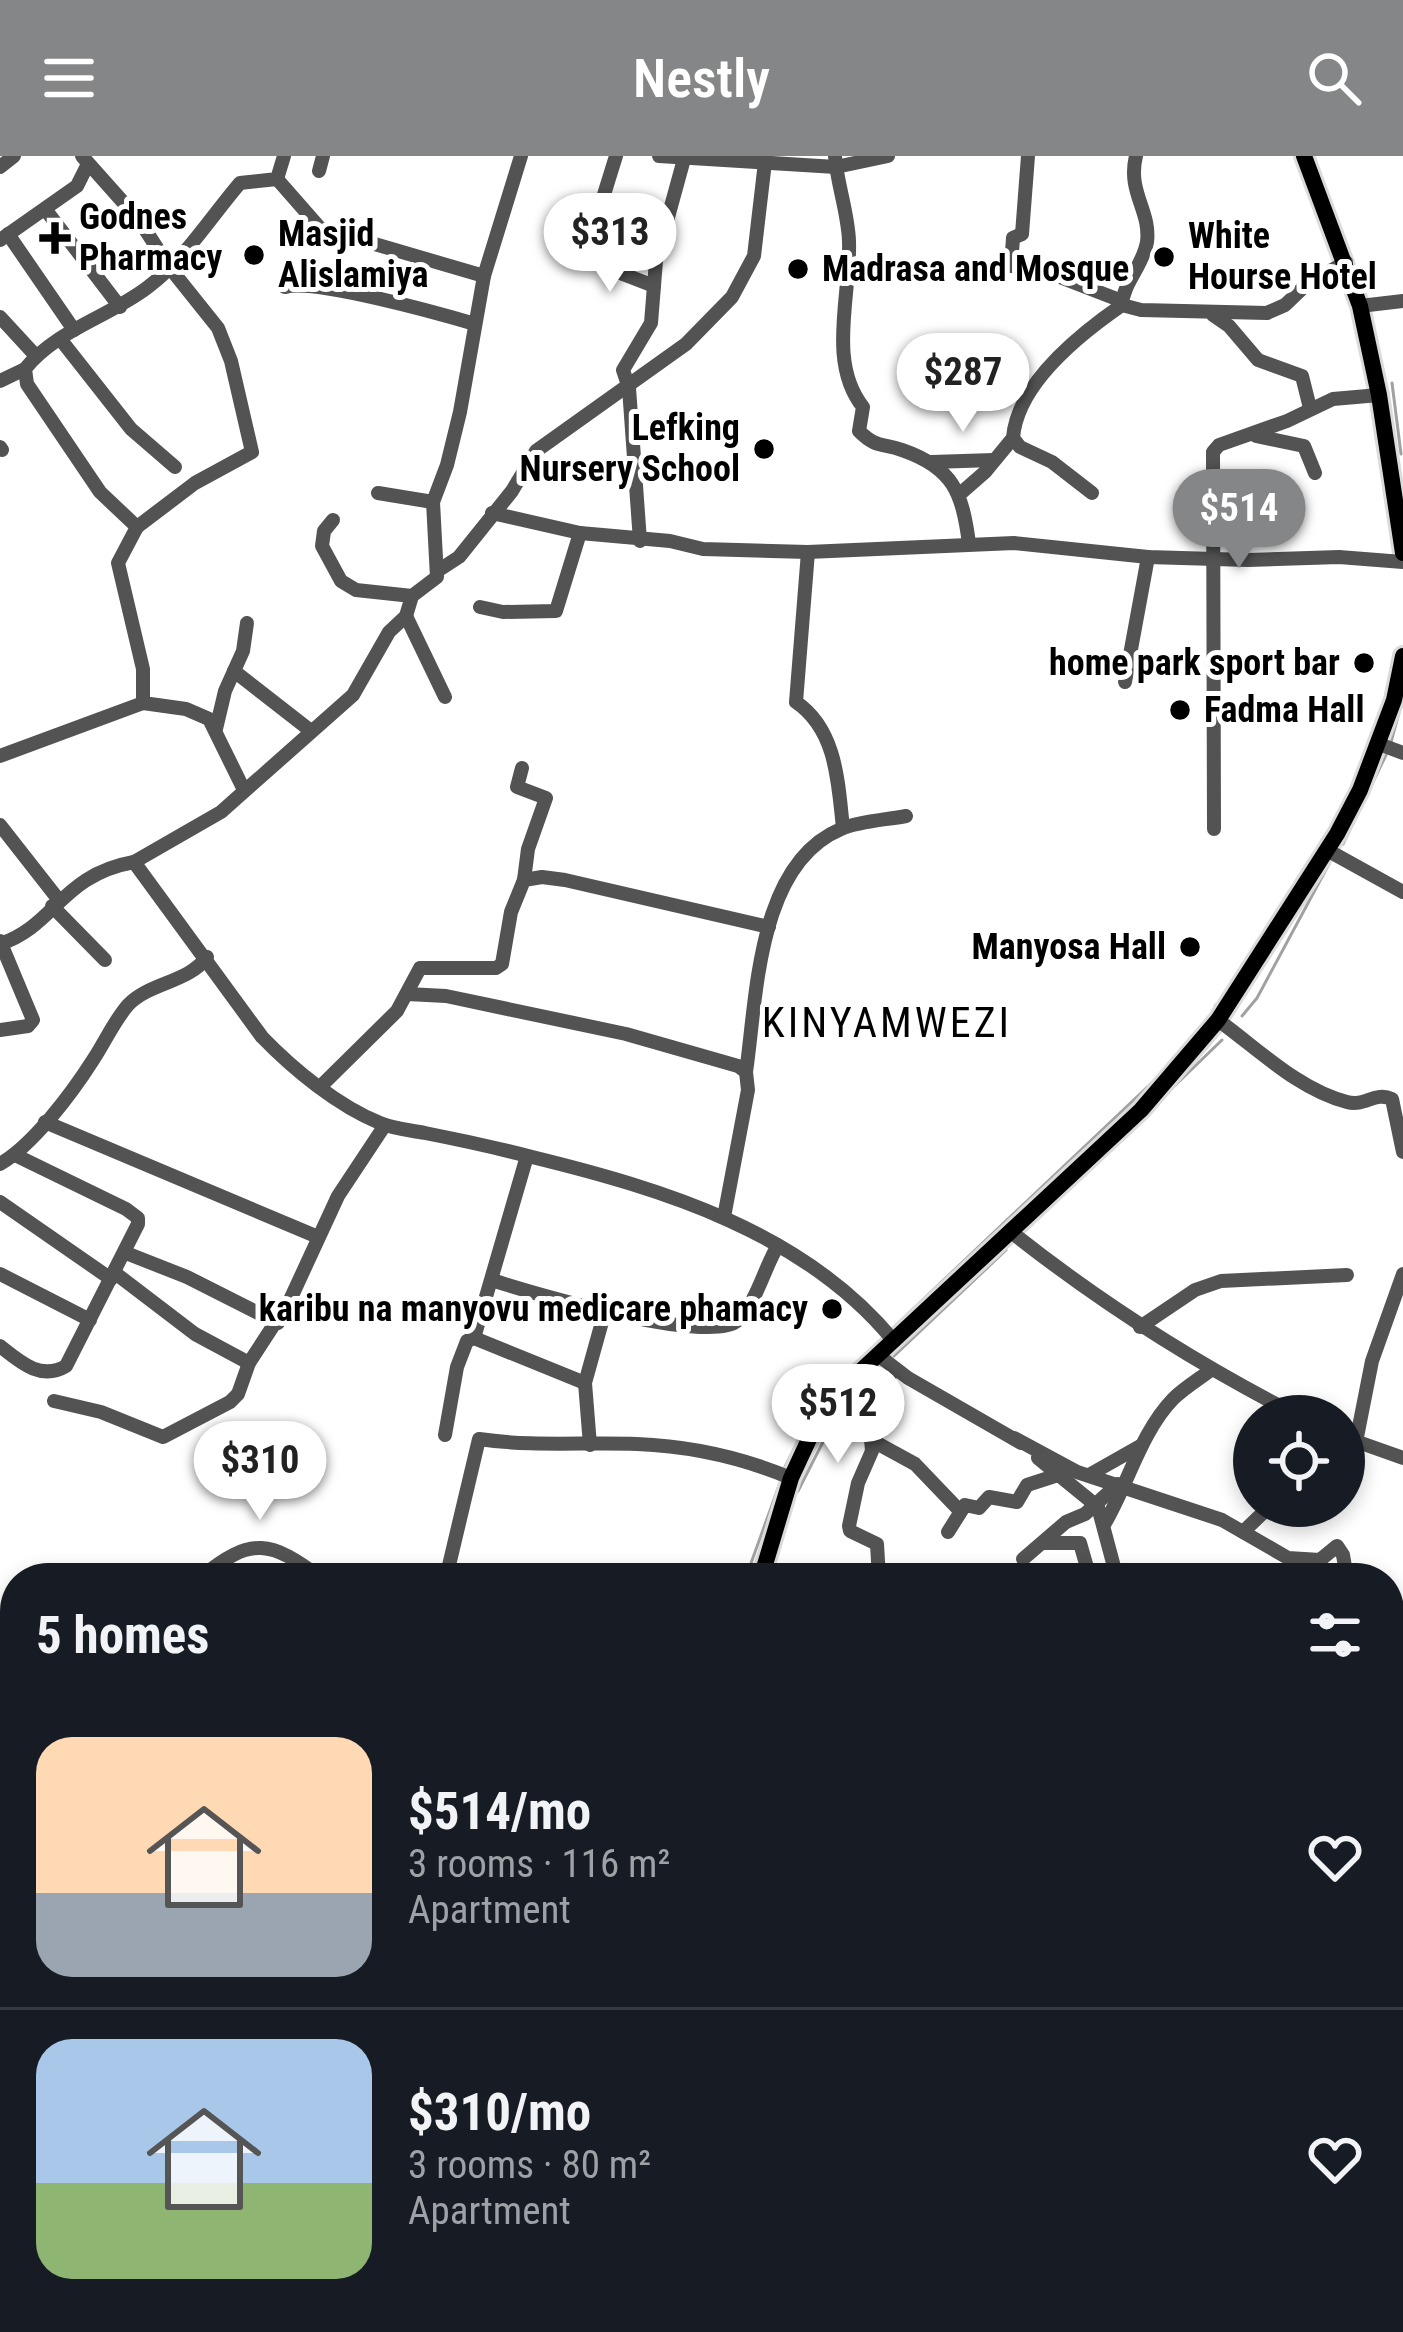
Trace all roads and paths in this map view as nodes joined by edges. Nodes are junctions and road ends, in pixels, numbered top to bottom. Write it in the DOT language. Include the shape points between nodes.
graph roads {
  1 [pos="14,156"];
  2 [pos="284,156"];
  3 [pos="520,156"];
  4 [pos="616,156"];
  5 [pos="659,156"];
  6 [pos="888,156"];
  7 [pos="1028,156"];
  8 [pos="1136,156"];
  9 [pos="1304,156"];
  10 [pos="706,158"];
  11 [pos="85,160"];
  12 [pos="684,160"];
  13 [pos="765,161"];
  14 [pos="835,161"];
  15 [pos="0,167"];
  16 [pos="277,179"];
  17 [pos="45,209"];
  18 [pos="4,237"];
  19 [pos="1346,262"];
  20 [pos="170,268"];
  21 [pos="484,276"];
  22 [pos="654,286"];
  23 [pos="285,287"];
  24 [pos="1403,302"];
  25 [pos="1122,303"];
  26 [pos="1360,306"];
  27 [pos="120,307"];
  28 [pos="1202,311"];
  29 [pos="0,317"];
  30 [pos="475,324"];
  31 [pos="67,335"];
  32 [pos="36,356"];
  33 [pos="26,369"];
  34 [pos="0,381"];
  35 [pos="629,388"];
  36 [pos="1379,395"];
  37 [pos="1310,408"];
  38 [pos="1247,435"];
  39 [pos="1013,438"];
  40 [pos="994,460"];
  41 [pos="932,462"];
  42 [pos="176,467"];
  43 [pos="1398,471"];
  44 [pos="1315,473"];
  45 [pos="378,493"];
  46 [pos="961,493"];
  47 [pos="1092,493"];
  48 [pos="433,502"];
  49 [pos="492,513"];
  50 [pos="333,520"];
  51 [pos="136,527"];
  52 [pos="580,533"];
  53 [pos="640,541"];
  54 [pos="969,543"];
  55 [pos="808,552"];
  56 [pos="1403,553"];
  57 [pos="1148,556"];
  58 [pos="1213,559"];
  59 [pos="1403,562"];
  60 [pos="439,570"];
  61 [pos="412,596"];
  62 [pos="480,607"];
  63 [pos="406,616"];
  64 [pos="247,622"];
  65 [pos="1402,665"];
  66 [pos="234,670"];
  67 [pos="1125,682"];
  68 [pos="445,697"];
  69 [pos="142,703"];
  70 [pos="216,729"];
  71 [pos="311,730"];
  72 [pos="1379,744"];
  73 [pos="1403,752"];
  74 [pos="0,756"];
  75 [pos="522,768"];
  76 [pos="244,790"];
  77 [pos="906,816"];
  78 [pos="0,824"];
  79 [pos="843,828"];
  80 [pos="1214,830"];
  81 [pos="17,844"];
  82 [pos="0,849"];
  83 [pos="1327,850"];
  84 [pos="134,862"];
  85 [pos="524,880"];
  86 [pos="1403,892"];
  87 [pos="55,902"];
  88 [pos="769,927"];
  89 [pos="1,943"];
  90 [pos="207,957"];
  91 [pos="105,960"];
  92 [pos="407,994"];
  93 [pos="1218,1020"];
  94 [pos="0,1030"];
  95 [pos="746,1072"];
  96 [pos="321,1085"];
  97 [pos="1398,1099"];
  98 [pos="45,1121"];
  99 [pos="385,1125"];
  100 [pos="1403,1152"];
  101 [pos="527,1156"];
  102 [pos="7,1160"];
  103 [pos="0,1202"];
  104 [pos="724,1217"];
  105 [pos="1010,1231"];
  106 [pos="317,1237"];
  107 [pos="777,1247"];
  108 [pos="126,1252"];
  109 [pos="0,1274"];
  110 [pos="1403,1274"];
  111 [pos="1347,1275"];
  112 [pos="113,1276"];
  113 [pos="492,1280"];
  114 [pos="605,1311"];
  115 [pos="89,1320"];
  116 [pos="278,1323"];
  117 [pos="1139,1327"];
  118 [pos="474,1338"];
  119 [pos="893,1340"];
  120 [pos="0,1346"];
  121 [pos="878,1355"];
  122 [pos="249,1363"];
  123 [pos="895,1369"];
  124 [pos="1211,1370"];
  125 [pos="585,1383"];
  126 [pos="1259,1395"];
  127 [pos="1363,1395"];
  128 [pos="53,1401"];
  129 [pos="445,1436"];
  130 [pos="1014,1438"];
  131 [pos="873,1442"];
  132 [pos="590,1445"];
  133 [pos="1143,1445"];
  134 [pos="1365,1445"];
  135 [pos="1403,1458"];
  136 [pos="1083,1473"];
  137 [pos="1055,1474"];
  138 [pos="791,1478"];
  139 [pos="1122,1485"];
  140 [pos="1094,1502"];
  141 [pos="960,1511"];
  142 [pos="1105,1523"];
  143 [pos="1248,1527"];
  144 [pos="948,1532"];
  145 [pos="1243,1532"];
  146 [pos="1043,1544"];
  147 [pos="1023,1559"];
  148 [pos="223,1563"];
  149 [pos="301,1563"];
  150 [pos="450,1563"];
  151 [pos="766,1563"];
  152 [pos="878,1563"];
  153 [pos="1086,1563"];
  154 [pos="1114,1563"];
  155 [pos="1344,1563"];
  1 -- 15 [label="street"];
  2 -- 16 [label="street"];
  3 -- 21 [label="street"];
  4 -- 22 [label="street" via="584,259"];
  5 -- 12 [label="street"];
  6 -- 14 [label="street"];
  7 -- 25 [label="street" via="1011,266 1039,269"];
  8 -- 25 [label="street" via="1132,185 1148,234"];
  9 -- 19 [label="main road"];
  10 -- 12 [label="street"];
  10 -- 13 [label="street"];
  11 -- 17 [label="street" via="83,179"];
  11 -- 20 [label="street" via="140,220"];
  12 -- 22 [label="street"];
  13 -- 14 [label="street"];
  13 -- 35 [label="street" via="744,278 715,318"];
  14 -- 41 [label="street" via="849,238 844,358 848,388 863,407 860,431 873,444"];
  16 -- 20 [label="street" via="240,183"];
  16 -- 21 [label="street" via="320,228"];
  17 -- 18 [label="street"];
  17 -- 27 [label="street"];
  18 -- 31 [label="street"];
  19 -- 26 [label="main road"];
  19 -- 28 [label="street" via="1276,310"];
  20 -- 27 [label="street"];
  20 -- 51 [label="street" via="218,328 252,452"];
  21 -- 30 [label="street"];
  22 -- 35 [label="street" via="647,334 623,370"];
  23 -- 30 [label="street" via="305,284"];
  24 -- 26 [label="street"];
  25 -- 28 [label="street"];
  25 -- 39 [label="street" via="1039,375"];
  26 -- 36 [label="main road"];
  27 -- 31 [label="street"];
  28 -- 37 [label="street" via="1229,326 1258,360 1302,376"];
  29 -- 32 [label="street"];
  30 -- 48 [label="street"];
  31 -- 32 [label="street"];
  31 -- 42 [label="street" via="131,429"];
  32 -- 33 [label="street"];
  33 -- 34 [label="street"];
  33 -- 51 [label="street" via="27,384 88,476"];
  35 -- 49 [label="street" via="536,451"];
  35 -- 53 [label="street"];
  36 -- 37 [label="street"];
  36 -- 43 [label="main road"];
  37 -- 38 [label="street"];
  38 -- 44 [label="street" via="1297,442"];
  38 -- 58 [label="street" via="1213,452"];
  39 -- 40 [label="street"];
  39 -- 47 [label="street"];
  40 -- 41 [label="street"];
  40 -- 46 [label="street"];
  41 -- 46 [label="street"];
  43 -- 56 [label="main road"];
  45 -- 48 [label="street"];
  46 -- 54 [label="street"];
  48 -- 60 [label="street"];
  49 -- 52 [label="street"];
  49 -- 60 [label="street"];
  50 -- 61 [label="street" via="322,546 341,581"];
  51 -- 69 [label="street" via="118,562 143,669"];
  52 -- 53 [label="street"];
  52 -- 62 [label="street" via="556,611"];
  53 -- 55 [label="street"];
  54 -- 55 [label="street"];
  54 -- 57 [label="street"];
  55 -- 79 [label="street" via="796,702 828,740"];
  57 -- 58 [label="street"];
  57 -- 67 [label="street"];
  58 -- 59 [label="street"];
  58 -- 80 [label="street"];
  60 -- 61 [label="street"];
  61 -- 63 [label="street"];
  63 -- 68 [label="street"];
  63 -- 71 [label="street" via="353,695"];
  64 -- 66 [label="street"];
  65 -- 72 [label="main road"];
  66 -- 70 [label="street"];
  66 -- 71 [label="street"];
  69 -- 70 [label="street" via="186,710"];
  69 -- 74 [label="street"];
  70 -- 76 [label="street"];
  71 -- 76 [label="street"];
  72 -- 73 [label="street"];
  72 -- 83 [label="main road"];
  75 -- 85 [label="street" via="517,787 546,798"];
  76 -- 84 [label="street"];
  77 -- 79 [label="street"];
  78 -- 81 [label="street"];
  79 -- 88 [label="street" via="793,871"];
  81 -- 82 [label="street"];
  81 -- 87 [label="street"];
  83 -- 86 [label="street"];
  83 -- 93 [label="main road"];
  84 -- 87 [label="street" via="94,873"];
  84 -- 90 [label="street"];
  85 -- 88 [label="street" via="565,880"];
  85 -- 92 [label="street" via="500,967 420,968"];
  87 -- 89 [label="street"];
  87 -- 91 [label="street"];
  88 -- 95 [label="street"];
  89 -- 94 [label="street" via="33,1020"];
  90 -- 96 [label="street" via="262,1037"];
  90 -- 98 [label="street" via="128,1006"];
  92 -- 95 [label="street" via="626,1034"];
  92 -- 96 [label="street"];
  93 -- 97 [label="street" via="1313,1090 1357,1104 1377,1095"];
  93 -- 105 [label="main road" via="1141,1110"];
  95 -- 104 [label="street"];
  96 -- 99 [label="street"];
  97 -- 100 [label="street"];
  98 -- 102 [label="street"];
  98 -- 106 [label="street"];
  99 -- 101 [label="street"];
  99 -- 106 [label="street"];
  101 -- 104 [label="street" via="635,1182"];
  101 -- 113 [label="street"];
  102 -- 108 [label="street" via="135,1214"];
  103 -- 112 [label="street"];
  104 -- 107 [label="street"];
  105 -- 117 [label="street"];
  105 -- 119 [label="main road"];
  106 -- 116 [label="street"];
  107 -- 114 [label="street" via="740,1318 724,1328"];
  107 -- 119 [label="street" via="864,1304"];
  108 -- 112 [label="street"];
  108 -- 116 [label="street"];
  109 -- 115 [label="street"];
  110 -- 127 [label="street"];
  111 -- 117 [label="street" via="1221,1282"];
  112 -- 115 [label="street"];
  112 -- 122 [label="street"];
  113 -- 114 [label="street"];
  113 -- 118 [label="street"];
  114 -- 125 [label="street"];
  115 -- 120 [label="street" via="56,1372 36,1371"];
  116 -- 122 [label="street"];
  117 -- 124 [label="street"];
  118 -- 125 [label="street"];
  118 -- 129 [label="street" via="457,1367"];
  119 -- 121 [label="main road"];
  121 -- 123 [label="street"];
  121 -- 138 [label="main road" via="830,1406"];
  122 -- 128 [label="street" via="238,1394 170,1436"];
  123 -- 130 [label="street"];
  123 -- 131 [label="street" via="868,1402"];
  124 -- 126 [label="street"];
  124 -- 133 [label="street" via="1173,1399"];
  125 -- 132 [label="street"];
  130 -- 136 [label="street"];
  130 -- 137 [label="street"];
  131 -- 141 [label="street" via="915,1464"];
  131 -- 152 [label="street" via="849,1529 877,1544"];
  132 -- 138 [label="street" via="710,1454"];
  132 -- 150 [label="street" via="479,1439"];
  133 -- 136 [label="street"];
  133 -- 139 [label="street"];
  134 -- 135 [label="street"];
  136 -- 137 [label="street"];
  136 -- 139 [label="street"];
  137 -- 140 [label="street"];
  137 -- 141 [label="street" via="1027,1485 1017,1502 989,1497"];
  138 -- 151 [label="main road"];
  139 -- 140 [label="street"];
  139 -- 142 [label="street"];
  139 -- 145 [label="street"];
  140 -- 142 [label="street"];
  140 -- 146 [label="street"];
  141 -- 144 [label="street"];
  142 -- 154 [label="street"];
  143 -- 145 [label="street"];
  145 -- 155 [label="street" via="1298,1560 1319,1560 1336,1546"];
  146 -- 147 [label="street"];
  146 -- 153 [label="street" via="1080,1543"];
  148 -- 149 [label="street" via="271,1547"];
}
